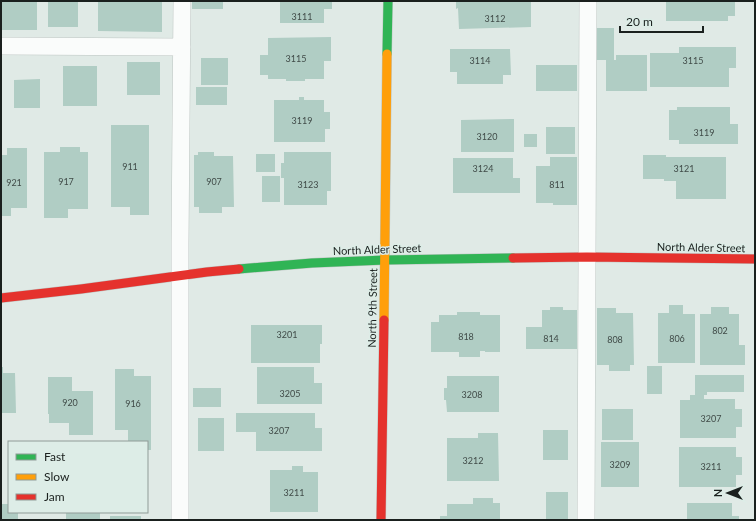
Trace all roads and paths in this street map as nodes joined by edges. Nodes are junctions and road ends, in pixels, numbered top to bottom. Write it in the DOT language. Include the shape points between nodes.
graph roads {
  1 [pos="182,1"];
  2 [pos="388,1"];
  3 [pos="588,1"];
  4 [pos="1,46"];
  5 [pos="182,47"];
  6 [pos="587,257"];
  7 [pos="755,259"];
  8 [pos="385,260"];
  9 [pos="180,276"];
  10 [pos="1,298"];
  11 [pos="180,520"];
  12 [pos="381,520"];
  13 [pos="586,520"];
  1 -- 5 [label="lane"];
  2 -- 8 [label="street, North 9th Street"];
  3 -- 6 [label="lane"];
  4 -- 5 [label="lane"];
  5 -- 9 [label="lane"];
  6 -- 7 [label="street, North Alder Street"];
  6 -- 8 [label="street, North Alder Street"];
  6 -- 13 [label="lane"];
  8 -- 9 [label="street, North Alder Street" via="256,267"];
  8 -- 12 [label="street, North 9th Street"];
  9 -- 10 [label="street, North Alder Street"];
  9 -- 11 [label="lane"];
}
